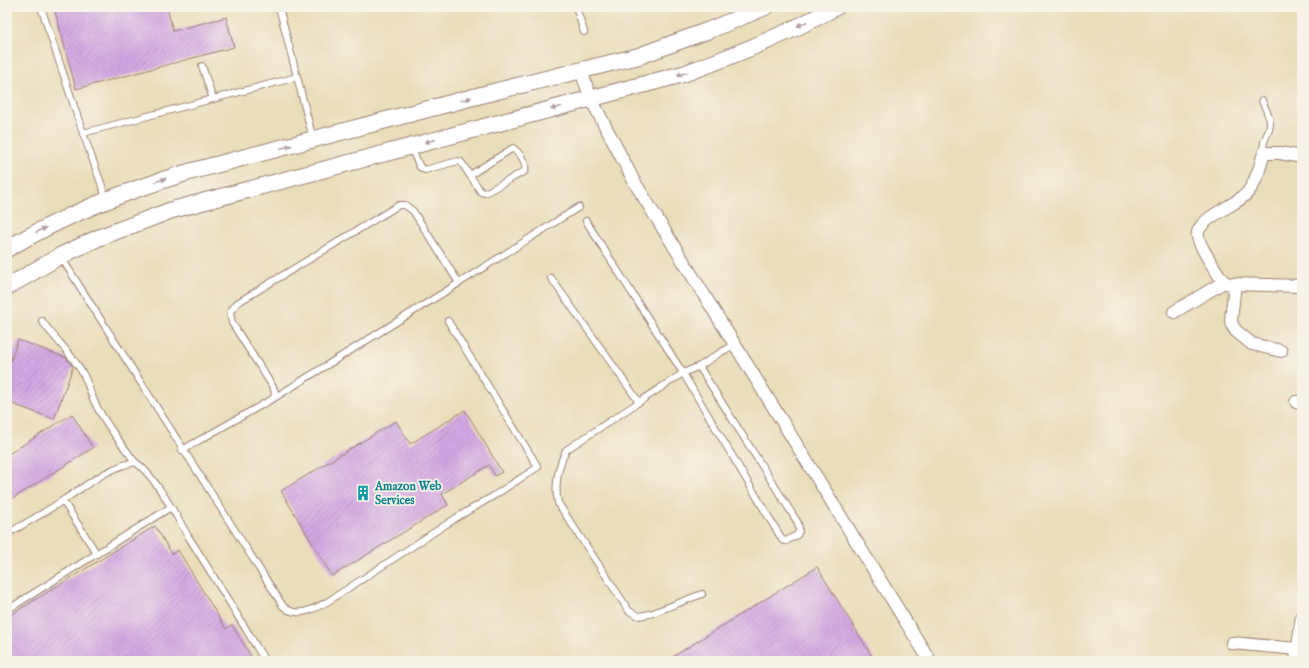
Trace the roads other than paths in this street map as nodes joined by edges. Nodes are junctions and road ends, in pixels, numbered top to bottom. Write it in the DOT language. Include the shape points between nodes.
graph roads {
  1 [pos="41,7"];
  2 [pos="279,7"];
  3 [pos="576,7"];
  4 [pos="765,7"];
  5 [pos="836,7"];
  6 [pos="584,32"];
  7 [pos="202,66"];
  8 [pos="581,71"];
  9 [pos="297,77"];
  10 [pos="213,99"];
  11 [pos="591,99"];
  12 [pos="1262,100"];
  13 [pos="83,133"];
  14 [pos="313,140"];
  15 [pos="410,147"];
  16 [pos="1264,153"];
  17 [pos="1302,157"];
  18 [pos="470,175"];
  19 [pos="108,200"];
  20 [pos="579,208"];
  21 [pos="586,221"];
  22 [pos="7,249"];
  23 [pos="60,256"];
  24 [pos="551,278"];
  25 [pos="459,283"];
  26 [pos="1230,283"];
  27 [pos="1302,286"];
  28 [pos="7,287"];
  29 [pos="1174,312"];
  30 [pos="42,321"];
  31 [pos="448,321"];
  32 [pos="734,345"];
  33 [pos="1281,351"];
  34 [pos="700,366"];
  35 [pos="683,373"];
  36 [pos="274,398"];
  37 [pos="639,402"];
  38 [pos="182,450"];
  39 [pos="134,462"];
  40 [pos="63,501"];
  41 [pos="171,507"];
  42 [pos="7,534"];
  43 [pos="97,554"];
  44 [pos="702,594"];
  45 [pos="7,610"];
  46 [pos="1302,616"];
  47 [pos="1232,643"];
  48 [pos="1297,655"];
  49 [pos="265,661"];
  50 [pos="930,661"];
  1 -- 13 [label="lane"];
  2 -- 9 [label="lane"];
  3 -- 6 [label="lane"];
  4 -- 8 [label="street" via="639,56"];
  5 -- 11 [label="street, one-way" via="716,63"];
  7 -- 10 [label="lane"];
  8 -- 11 [label="street"];
  14 -- 8 [label="street, one-way"];
  9 -- 10 [label="lane"];
  9 -- 14 [label="lane"];
  10 -- 13 [label="lane"];
  11 -- 15 [label="street, one-way"];
  11 -- 32 [label="street" via="635,183"];
  12 -- 16 [label="lane" via="1270,120 1262,145"];
  13 -- 19 [label="lane"];
  19 -- 14 [label="street, one-way" via="189,172"];
  15 -- 18 [label="lane" via="422,169 458,161"];
  15 -- 23 [label="street" via="172,210 98,238"];
  16 -- 17 [label="street"];
  16 -- 26 [label="street" via="1248,192 1202,224 1198,232 1200,244 1220,277"];
  18 -- 18 [label="lane" via="485,194 525,171 525,163 513,148"];
  22 -- 19 [label="street, one-way" via="67,217"];
  20 -- 25 [label="lane"];
  21 -- 35 [label="lane"];
  23 -- 28 [label="street"];
  23 -- 38 [label="lane"];
  24 -- 37 [label="lane"];
  25 -- 36 [label="lane"];
  25 -- 36 [label="lane" via="413,211 405,205 399,205 237,303 230,312 232,323 273,387"];
  26 -- 27 [label="street"];
  26 -- 29 [label="street"];
  26 -- 33 [label="street" via="1230,320 1236,331 1252,344"];
  30 -- 39 [label="lane" via="77,363 95,403"];
  31 -- 38 [label="lane" via="538,467 328,602 298,613 283,606"];
  32 -- 34 [label="lane"];
  32 -- 50 [label="street"];
  34 -- 35 [label="lane"];
  34 -- 35 [label="lane" via="798,523 797,535 786,541 782,540"];
  35 -- 37 [label="lane"];
  36 -- 38 [label="lane"];
  37 -- 44 [label="lane" via="566,450 556,482 558,503 629,611 639,616 650,614"];
  39 -- 40 [label="lane" via="112,469"];
  39 -- 41 [label="lane" via="147,473"];
  40 -- 42 [label="lane"];
  40 -- 43 [label="lane"];
  41 -- 43 [label="lane"];
  41 -- 49 [label="lane"];
  43 -- 45 [label="lane"];
  46 -- 48 [label="street"];
  47 -- 48 [label="street"];
}
